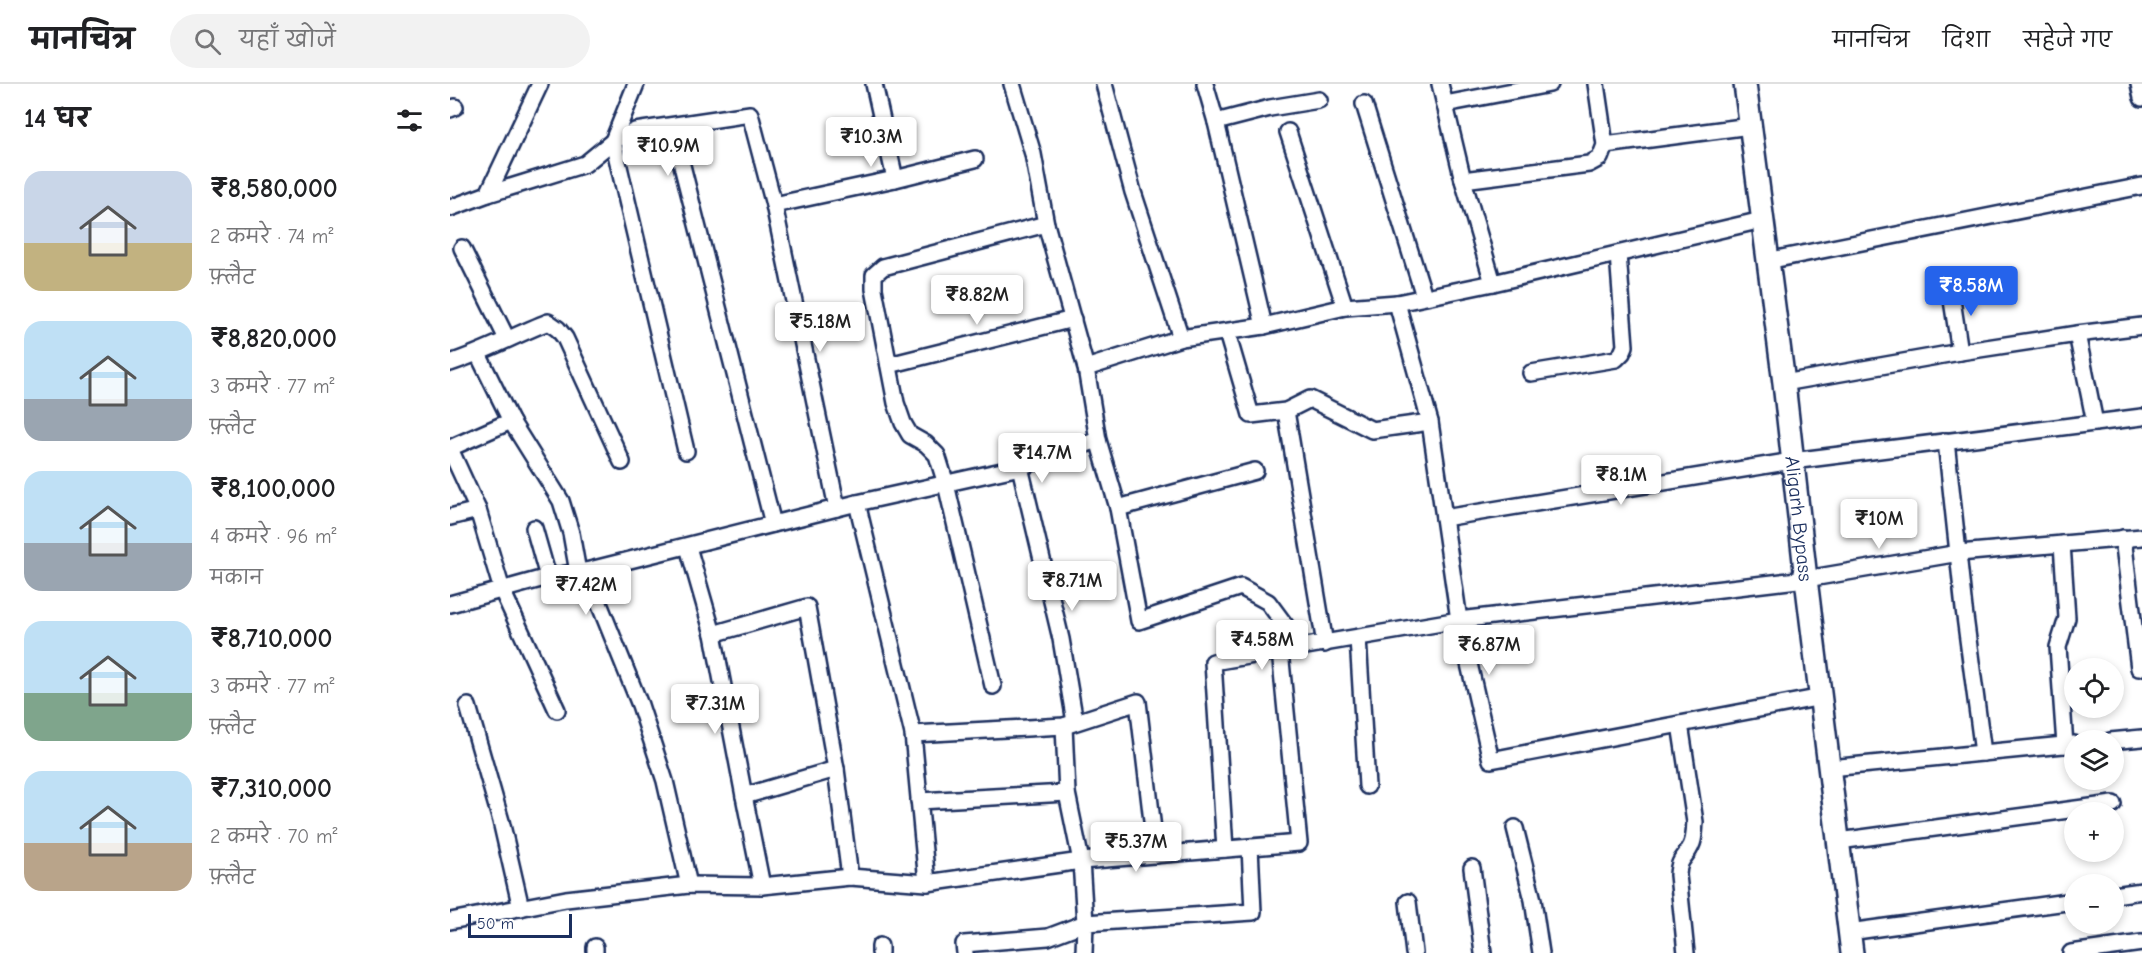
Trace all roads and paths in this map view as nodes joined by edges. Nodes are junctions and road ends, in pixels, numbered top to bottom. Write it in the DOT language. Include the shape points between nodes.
graph roads {
  1 [pos="540,84"];
  2 [pos="636,84"];
  3 [pos="874,84"];
  4 [pos="1012,84"];
  5 [pos="1104,84"];
  6 [pos="1205,84"];
  7 [pos="1440,84"];
  8 [pos="1550,84"];
  9 [pos="1596,84"];
  10 [pos="1745,84"];
  11 [pos="2139,84"];
  12 [pos="2142,98"];
  13 [pos="1319,100"];
  14 [pos="1364,104"];
  15 [pos="1444,104"];
  16 [pos="1216,122"];
  17 [pos="672,126"];
  18 [pos="1750,126"];
  19 [pos="1287,132"];
  20 [pos="613,141"];
  21 [pos="1605,146"];
  22 [pos="975,159"];
  23 [pos="895,179"];
  24 [pos="1464,180"];
  25 [pos="2142,186"];
  26 [pos="488,194"];
  27 [pos="774,205"];
  28 [pos="450,208"];
  29 [pos="1762,220"];
  30 [pos="1047,224"];
  31 [pos="462,248"];
  32 [pos="1618,254"];
  33 [pos="1767,261"];
  34 [pos="1494,283"];
  35 [pos="1950,287"];
  36 [pos="1424,296"];
  37 [pos="1397,303"];
  38 [pos="1346,307"];
  39 [pos="1072,319"];
  40 [pos="1264,326"];
  41 [pos="2142,326"];
  42 [pos="1227,333"];
  43 [pos="2077,333"];
  44 [pos="1181,338"];
  45 [pos="507,339"];
  46 [pos="1960,352"];
  47 [pos="478,354"];
  48 [pos="450,363"];
  49 [pos="890,365"];
  50 [pos="1086,368"];
  51 [pos="1531,373"];
  52 [pos="1784,383"];
  53 [pos="1286,411"];
  54 [pos="2142,417"];
  55 [pos="512,421"];
  56 [pos="1430,422"];
  57 [pos="2095,423"];
  58 [pos="1098,440"];
  59 [pos="1946,441"];
  60 [pos="450,449"];
  61 [pos="686,451"];
  62 [pos="1792,461"];
  63 [pos="622,462"];
  64 [pos="1020,467"];
  65 [pos="1256,471"];
  66 [pos="946,484"];
  67 [pos="857,502"];
  68 [pos="1118,507"];
  69 [pos="837,508"];
  70 [pos="478,510"];
  71 [pos="450,517"];
  72 [pos="1444,518"];
  73 [pos="773,525"];
  74 [pos="534,528"];
  75 [pos="2142,537"];
  76 [pos="2124,538"];
  77 [pos="2062,544"];
  78 [pos="688,547"];
  79 [pos="1959,553"];
  80 [pos="582,572"];
  81 [pos="548,577"];
  82 [pos="1806,579"];
  83 [pos="501,590"];
  84 [pos="450,604"];
  85 [pos="1459,620"];
  86 [pos="713,634"];
  87 [pos="1358,638"];
  88 [pos="1325,644"];
  89 [pos="1302,648"];
  90 [pos="1280,651"];
  91 [pos="2139,668"];
  92 [pos="993,686"];
  93 [pos="1822,697"];
  94 [pos="468,706"];
  95 [pos="557,710"];
  96 [pos="1069,724"];
  97 [pos="1680,724"];
  98 [pos="2068,730"];
  99 [pos="912,734"];
  100 [pos="2142,738"];
  101 [pos="2124,740"];
  102 [pos="2064,746"];
  103 [pos="1983,753"];
  104 [pos="1830,768"];
  105 [pos="836,769"];
  106 [pos="1367,786"];
  107 [pos="1067,793"];
  108 [pos="744,796"];
  109 [pos="919,801"];
  110 [pos="2064,811"];
  111 [pos="1515,828"];
  112 [pos="1839,841"];
  113 [pos="1250,847"];
  114 [pos="1225,849"];
  115 [pos="1156,855"];
  116 [pos="1081,861"];
  117 [pos="1472,868"];
  118 [pos="850,877"];
  119 [pos="927,883"];
  120 [pos="689,885"];
  121 [pos="762,886"];
  122 [pos="2142,891"];
  123 [pos="2124,894"];
  124 [pos="1408,902"];
  125 [pos="2064,902"];
  126 [pos="521,908"];
  127 [pos="450,921"];
  128 [pos="1085,923"];
  129 [pos="1849,932"];
  130 [pos="2142,943"];
  131 [pos="965,953"];
  132 [pos="1084,953"];
  133 [pos="1414,953"];
  134 [pos="1483,953"];
  135 [pos="1541,953"];
  136 [pos="1686,953"];
  137 [pos="1852,953"];
  138 [pos="2072,953"];
  1 -- 26 [label="street"];
  2 -- 20 [label="street"];
  3 -- 23 [label="street"];
  4 -- 30 [label="street" via="1033,154"];
  5 -- 44 [label="street" via="1133,192"];
  6 -- 16 [label="street"];
  7 -- 15 [label="street"];
  8 -- 15 [label="street"];
  9 -- 21 [label="street"];
  10 -- 18 [label="main road, Aligarh Bypass"];
  11 -- 12 [label="street"];
  13 -- 16 [label="street"];
  14 -- 36 [label="street"];
  15 -- 24 [label="street"];
  16 -- 40 [label="street"];
  17 -- 20 [label="street" via="635,131"];
  17 -- 27 [label="street" via="750,114"];
  17 -- 73 [label="street"];
  18 -- 21 [label="street"];
  18 -- 29 [label="main road, Aligarh Bypass"];
  19 -- 38 [label="street"];
  20 -- 26 [label="street" via="585,164"];
  20 -- 61 [label="street"];
  21 -- 24 [label="street" via="1600,158 1589,164"];
  22 -- 23 [label="street"];
  23 -- 27 [label="street"];
  24 -- 34 [label="street"];
  25 -- 33 [label="street"];
  26 -- 28 [label="street"];
  27 -- 69 [label="street"];
  29 -- 32 [label="street"];
  29 -- 33 [label="main road, Aligarh Bypass"];
  30 -- 39 [label="street"];
  30 -- 49 [label="street" via="883,267 874,275"];
  31 -- 45 [label="street"];
  32 -- 34 [label="street"];
  32 -- 51 [label="street" via="1626,346 1622,353 1616,359"];
  33 -- 52 [label="main road, Aligarh Bypass"];
  34 -- 36 [label="street"];
  35 -- 46 [label="street"];
  36 -- 37 [label="street"];
  37 -- 38 [label="street"];
  37 -- 56 [label="street"];
  38 -- 40 [label="street"];
  39 -- 49 [label="street"];
  39 -- 50 [label="street"];
  40 -- 42 [label="street"];
  41 -- 43 [label="street"];
  42 -- 44 [label="street"];
  42 -- 53 [label="street" via="1251,415"];
  43 -- 46 [label="street"];
  43 -- 57 [label="street"];
  44 -- 50 [label="street"];
  45 -- 47 [label="street"];
  45 -- 63 [label="street" via="548,322 558,329"];
  46 -- 52 [label="street"];
  47 -- 48 [label="street"];
  47 -- 55 [label="street"];
  49 -- 66 [label="street" via="903,423 910,435 937,455"];
  50 -- 58 [label="street"];
  52 -- 62 [label="main road, Aligarh Bypass"];
  53 -- 56 [label="street" via="1310,399 1372,430"];
  53 -- 88 [label="street"];
  54 -- 57 [label="street"];
  55 -- 60 [label="street"];
  55 -- 80 [label="street" via="561,501"];
  56 -- 72 [label="street"];
  57 -- 59 [label="street"];
  58 -- 64 [label="street"];
  58 -- 68 [label="street"];
  59 -- 62 [label="street"];
  59 -- 79 [label="street"];
  60 -- 70 [label="street"];
  62 -- 72 [label="street"];
  62 -- 82 [label="main road, Aligarh Bypass"];
  64 -- 66 [label="street"];
  64 -- 96 [label="street" via="1061,639"];
  65 -- 68 [label="street"];
  66 -- 67 [label="street"];
  66 -- 92 [label="street"];
  67 -- 69 [label="street"];
  67 -- 99 [label="street"];
  68 -- 89 [label="street" via="1139,621 1241,587 1268,602"];
  69 -- 73 [label="street"];
  70 -- 71 [label="street"];
  70 -- 83 [label="street"];
  72 -- 85 [label="street"];
  73 -- 78 [label="street"];
  74 -- 81 [label="street"];
  75 -- 76 [label="street"];
  76 -- 77 [label="street"];
  76 -- 91 [label="street"];
  77 -- 79 [label="street"];
  77 -- 98 [label="street" via="2067,618 2058,647"];
  78 -- 80 [label="street"];
  78 -- 86 [label="street"];
  79 -- 82 [label="street"];
  79 -- 103 [label="street"];
  80 -- 81 [label="street"];
  80 -- 120 [label="street" via="640,705 665,782"];
  81 -- 83 [label="street"];
  82 -- 85 [label="street"];
  82 -- 93 [label="main road, Aligarh Bypass"];
  83 -- 84 [label="street"];
  83 -- 95 [label="street"];
  85 -- 87 [label="street"];
  85 -- 97 [label="street" via="1491,760"];
  86 -- 105 [label="street" via="807,607"];
  86 -- 108 [label="street"];
  87 -- 88 [label="street"];
  87 -- 106 [label="street"];
  88 -- 89 [label="street"];
  89 -- 90 [label="street"];
  90 -- 113 [label="street" via="1299,843"];
  90 -- 114 [label="street" via="1213,662"];
  93 -- 97 [label="street"];
  93 -- 104 [label="main road, Aligarh Bypass"];
  94 -- 126 [label="street"];
  96 -- 99 [label="street"];
  96 -- 107 [label="street"];
  96 -- 115 [label="street" via="1138,702"];
  97 -- 136 [label="street" via="1695,822 1690,849 1678,865"];
  99 -- 109 [label="street"];
  100 -- 101 [label="street"];
  102 -- 103 [label="street"];
  103 -- 104 [label="street"];
  104 -- 112 [label="main road, Aligarh Bypass"];
  105 -- 108 [label="street"];
  105 -- 118 [label="street"];
  107 -- 109 [label="street"];
  107 -- 116 [label="street"];
  108 -- 121 [label="street"];
  109 -- 119 [label="street"];
  110 -- 112 [label="street"];
  111 -- 135 [label="street"];
  112 -- 129 [label="main road, Aligarh Bypass"];
  113 -- 114 [label="street"];
  113 -- 128 [label="street" via="1253,912"];
  114 -- 115 [label="street"];
  115 -- 116 [label="street"];
  116 -- 119 [label="street"];
  116 -- 128 [label="street"];
  117 -- 134 [label="street"];
  118 -- 119 [label="street"];
  118 -- 121 [label="street"];
  120 -- 121 [label="street"];
  120 -- 126 [label="street"];
  122 -- 123 [label="street"];
  124 -- 133 [label="street"];
  125 -- 129 [label="street"];
  126 -- 127 [label="street"];
  128 -- 131 [label="street" via="1048,937 964,944"];
  128 -- 132 [label="street"];
  129 -- 137 [label="main road, Aligarh Bypass"];
  130 -- 138 [label="street"];
}
